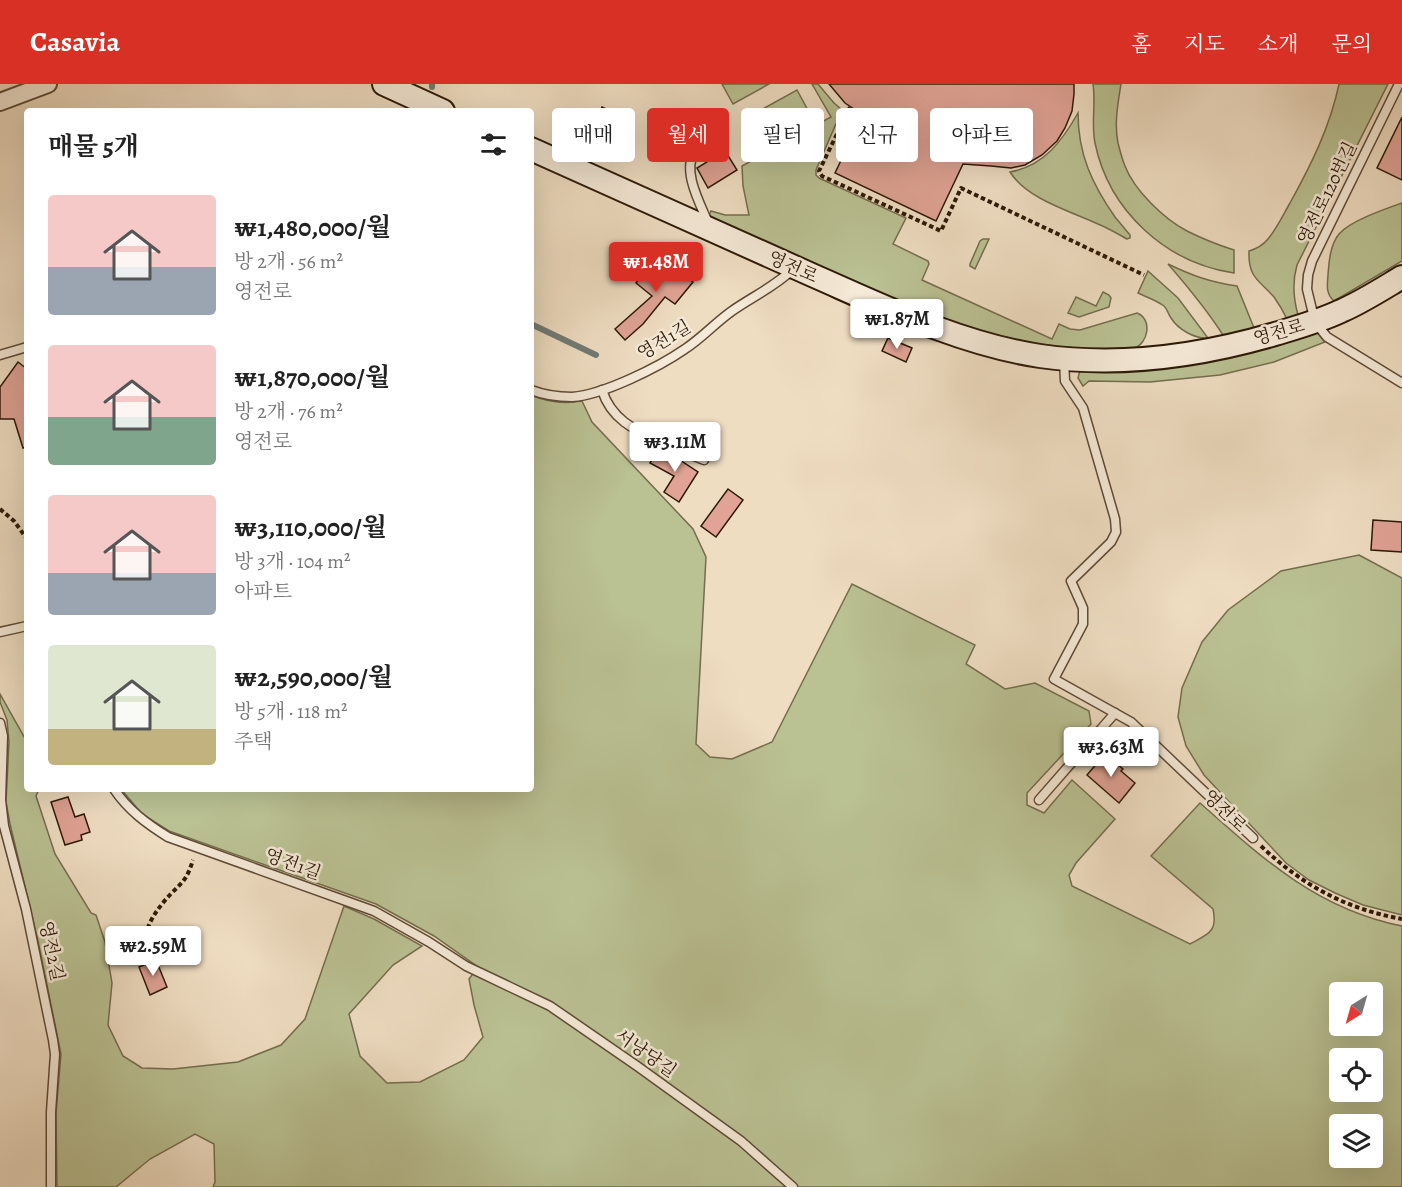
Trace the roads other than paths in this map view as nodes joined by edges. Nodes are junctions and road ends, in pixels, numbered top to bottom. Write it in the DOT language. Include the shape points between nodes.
graph roads {
  1 [pos="48,84"];
  2 [pos="384,84"];
  3 [pos="1399,84"];
  4 [pos="0,102"];
  5 [pos="436,108"];
  6 [pos="534,150"];
  7 [pos="691,162"];
  8 [pos="711,230"];
  9 [pos="795,267"];
  10 [pos="1402,277"];
  11 [pos="1315,322"];
  12 [pos="24,348"];
  13 [pos="0,355"];
  14 [pos="1064,359"];
  15 [pos="1402,383"];
  16 [pos="602,390"];
  17 [pos="534,391"];
  18 [pos="704,460"];
  19 [pos="24,627"];
  20 [pos="0,632"];
  21 [pos="1115,713"];
  22 [pos="0,723"];
  23 [pos="117,792"];
  24 [pos="1039,800"];
  25 [pos="1253,838"];
  26 [pos="465,966"];
  27 [pos="51,1187"];
  28 [pos="793,1187"];
  1 -- 4 [label="street"];
  2 -- 5 [label="street"];
  3 -- 11 [label="lane, 영전로120번길" via="1312,261 1307,289"];
  6 -- 8 [label="street, 영전로"];
  7 -- 8 [label="lane" via="692,181"];
  8 -- 9 [label="street, 영전로"];
  9 -- 14 [label="street, 영전로" via="962,336 1006,349"];
  9 -- 16 [label="lane, 영전1길" via="686,349"];
  10 -- 11 [label="street, 영전로"];
  11 -- 14 [label="street, 영전로" via="1208,350 1134,359"];
  11 -- 15 [label="lane, 영전로" via="1327,337"];
  12 -- 13 [label="lane"];
  14 -- 21 [label="lane, 영전로" via="1065,381 1083,408 1116,532 1111,542 1071,580 1083,608 1083,624 1054,679"];
  16 -- 17 [label="lane, 영전1길" via="573,397"];
  16 -- 18 [label="lane" via="612,409 629,427"];
  19 -- 20 [label="lane"];
  21 -- 24 [label="lane"];
  21 -- 25 [label="lane, 영전로" via="1144,732"];
  22 -- 27 [label="lane, 영전2길" via="4,826 26,909 55,1054"];
  23 -- 26 [label="lane, 영전1길" via="134,812 168,837 374,911"];
  26 -- 28 [label="lane, 서낭당길" via="550,1006 741,1142"];
}
